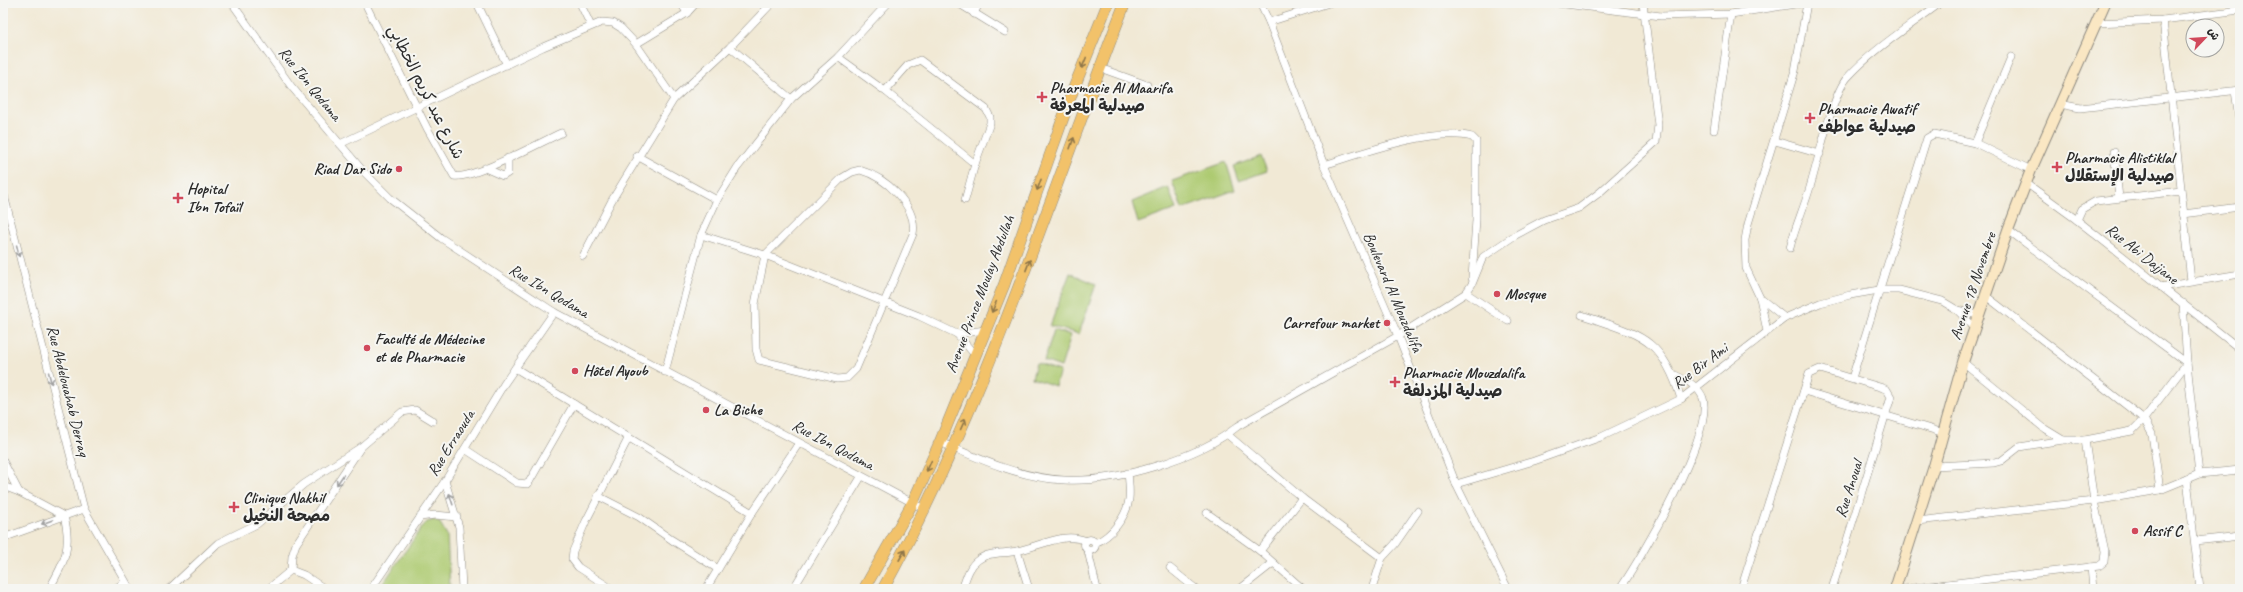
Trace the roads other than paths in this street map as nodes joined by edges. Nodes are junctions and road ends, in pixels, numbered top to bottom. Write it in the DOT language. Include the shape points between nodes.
graph roads {
  1 [pos="232,3"];
  2 [pos="365,3"];
  3 [pos="477,3"];
  4 [pos="580,3"];
  5 [pos="681,3"];
  6 [pos="696,3"];
  7 [pos="772,3"];
  8 [pos="888,3"];
  9 [pos="958,3"];
  10 [pos="979,3"];
  11 [pos="1108,3"];
  12 [pos="1125,3"];
  13 [pos="1260,3"];
  14 [pos="1329,3"];
  15 [pos="1557,3"];
  16 [pos="1643,3"];
  17 [pos="1802,3"];
  18 [pos="1807,3"];
  19 [pos="1940,3"];
  20 [pos="2105,3"];
  21 [pos="1763,6"];
  22 [pos="2240,10"];
  23 [pos="1643,13"];
  24 [pos="687,14"];
  25 [pos="974,14"];
  26 [pos="1731,14"];
  27 [pos="2163,20"];
  28 [pos="1269,22"];
  29 [pos="2096,23"];
  30 [pos="591,26"];
  31 [pos="1005,32"];
  32 [pos="636,44"];
  33 [pos="730,47"];
  34 [pos="838,57"];
  35 [pos="2012,57"];
  36 [pos="507,65"];
  37 [pos="1100,68"];
  38 [pos="1147,85"];
  39 [pos="2238,90"];
  40 [pos="885,91"];
  41 [pos="2170,98"];
  42 [pos="674,99"];
  43 [pos="791,99"];
  44 [pos="2060,104"];
  45 [pos="417,108"];
  46 [pos="2240,124"];
  47 [pos="1714,130"];
  48 [pos="561,133"];
  49 [pos="1775,141"];
  50 [pos="1975,143"];
  51 [pos="340,144"];
  52 [pos="2114,152"];
  53 [pos="1820,154"];
  54 [pos="638,156"];
  55 [pos="508,158"];
  56 [pos="975,164"];
  57 [pos="1324,165"];
  58 [pos="485,168"];
  59 [pos="2031,170"];
  60 [pos="2026,183"];
  61 [pos="3,191"];
  62 [pos="2181,191"];
  63 [pos="2119,198"];
  64 [pos="718,200"];
  65 [pos="965,200"];
  66 [pos="4,201"];
  67 [pos="2240,207"];
  68 [pos="2183,214"];
  69 [pos="2077,220"];
  70 [pos="2008,230"];
  71 [pos="701,235"];
  72 [pos="1790,248"];
  73 [pos="765,255"];
  74 [pos="583,256"];
  75 [pos="2240,274"];
  76 [pos="2191,281"];
  77 [pos="1472,284"];
  78 [pos="2161,287"];
  79 [pos="1879,290"];
  80 [pos="1466,293"];
  81 [pos="1986,296"];
  82 [pos="1760,298"];
  83 [pos="885,301"];
  84 [pos="2183,303"];
  85 [pos="1957,310"];
  86 [pos="554,312"];
  87 [pos="1582,315"];
  88 [pos="1978,315"];
  89 [pos="1784,318"];
  90 [pos="1508,320"];
  91 [pos="1974,327"];
  92 [pos="985,330"];
  93 [pos="1767,331"];
  94 [pos="956,334"];
  95 [pos="1398,336"];
  96 [pos="2240,349"];
  97 [pos="975,355"];
  98 [pos="1963,362"];
  99 [pos="2187,363"];
  100 [pos="515,368"];
  101 [pos="665,372"];
  102 [pos="1673,374"];
  103 [pos="1852,378"];
  104 [pos="1697,387"];
  105 [pos="1804,391"];
  106 [pos="1681,399"];
  107 [pos="574,404"];
  108 [pos="1886,417"];
  109 [pos="2144,419"];
  110 [pos="433,421"];
  111 [pos="1944,433"];
  112 [pos="1228,435"];
  113 [pos="628,439"];
  114 [pos="2063,440"];
  115 [pos="2084,440"];
  116 [pos="799,442"];
  117 [pos="940,442"];
  118 [pos="361,447"];
  119 [pos="952,447"];
  120 [pos="465,449"];
  121 [pos="3,461"];
  122 [pos="1934,466"];
  123 [pos="2240,470"];
  124 [pos="1128,473"];
  125 [pos="2199,474"];
  126 [pos="861,477"];
  127 [pos="2187,479"];
  128 [pos="445,481"];
  129 [pos="1456,484"];
  130 [pos="3,486"];
  131 [pos="2160,490"];
  132 [pos="19,492"];
  133 [pos="598,496"];
  134 [pos="1302,498"];
  135 [pos="2094,501"];
  136 [pos="913,502"];
  137 [pos="84,508"];
  138 [pos="926,510"];
  139 [pos="1418,511"];
  140 [pos="752,513"];
  141 [pos="1207,513"];
  142 [pos="64,516"];
  143 [pos="420,517"];
  144 [pos="457,517"];
  145 [pos="1917,521"];
  146 [pos="2240,536"];
  147 [pos="3,538"];
  148 [pos="1086,541"];
  149 [pos="2195,541"];
  150 [pos="1095,543"];
  151 [pos="1017,551"];
  152 [pos="1088,551"];
  153 [pos="1260,551"];
  154 [pos="1382,558"];
  155 [pos="1273,563"];
  156 [pos="2091,567"];
  157 [pos="1170,568"];
  158 [pos="718,569"];
  159 [pos="291,570"];
  160 [pos="125,582"];
  161 [pos="603,587"];
  162 [pos="49,589"];
  163 [pos="115,589"];
  164 [pos="130,589"];
  165 [pos="169,589"];
  166 [pos="268,589"];
  167 [pos="325,589"];
  168 [pos="370,589"];
  169 [pos="462,589"];
  170 [pos="612,589"];
  171 [pos="706,589"];
  172 [pos="793,589"];
  173 [pos="864,589"];
  174 [pos="883,589"];
  175 [pos="962,589"];
  176 [pos="1029,589"];
  177 [pos="1096,589"];
  178 [pos="1196,589"];
  179 [pos="1240,589"];
  180 [pos="1303,589"];
  181 [pos="1372,589"];
  182 [pos="1508,589"];
  183 [pos="1620,589"];
  184 [pos="1741,589"];
  185 [pos="1832,589"];
  186 [pos="1895,589"];
  187 [pos="1905,589"];
  188 [pos="2093,589"];
  189 [pos="2200,589"];
  1 -- 51 [label="street, Rue Ibn Qodama" via="291,86"];
  2 -- 45 [label="street, شارع عبد كريم الخطابي"];
  3 -- 36 [label="street"];
  4 -- 30 [label="street"];
  5 -- 24 [label="street"];
  6 -- 24 [label="street"];
  7 -- 33 [label="street"];
  8 -- 34 [label="street"];
  9 -- 25 [label="street"];
  10 -- 25 [label="street"];
  11 -- 92 [label="main road, Avenue Prince Moulay Abdullah, one-way" via="1073,90 1004,285"];
  12 -- 37 [label="main road, Avenue Prince Moulay Abdullah"];
  13 -- 28 [label="street, Boulevard Al Mouzdalifa"];
  14 -- 28 [label="street"];
  15 -- 23 [label="street"];
  16 -- 23 [label="street"];
  17 -- 21 [label="street"];
  18 -- 49 [label="street" via="1795,71"];
  19 -- 53 [label="street" via="1846,78 1835,102"];
  20 -- 29 [label="street, Avenue 18 Novembre"];
  21 -- 26 [label="street"];
  22 -- 27 [label="street"];
  23 -- 26 [label="street" via="1661,16"];
  23 -- 77 [label="street" via="1648,33 1658,125 1656,142 1579,208 1544,220 1496,247 1483,258"];
  24 -- 32 [label="street"];
  25 -- 31 [label="street"];
  26 -- 47 [label="street"];
  27 -- 29 [label="street"];
  27 -- 41 [label="street"];
  28 -- 57 [label="street, Boulevard Al Mouzdalifa"];
  29 -- 44 [label="street, Avenue 18 Novembre"];
  30 -- 32 [label="street" via="602,22 613,23"];
  30 -- 36 [label="street"];
  32 -- 42 [label="street"];
  33 -- 42 [label="street"];
  33 -- 43 [label="street"];
  34 -- 40 [label="street"];
  34 -- 43 [label="street"];
  35 -- 50 [label="street"];
  36 -- 45 [label="street"];
  37 -- 38 [label="street"];
  119 -- 37 [label="main road, Avenue Prince Moulay Abdullah, one-way" via="984,377 1032,257"];
  39 -- 41 [label="street"];
  39 -- 46 [label="street"];
  40 -- 56 [label="street"];
  40 -- 56 [label="street" via="908,65 920,60 986,109 990,123"];
  41 -- 44 [label="street" via="2080,108"];
  41 -- 62 [label="street"];
  42 -- 54 [label="street"];
  43 -- 64 [label="street" via="737,168"];
  44 -- 59 [label="street, Avenue 18 Novembre"];
  45 -- 51 [label="street"];
  45 -- 58 [label="street, شارع عبد كريم الخطابي" via="454,176 462,177"];
  48 -- 55 [label="street, شارع عبد كريم الخطابي"];
  49 -- 53 [label="street"];
  49 -- 82 [label="street" via="1745,240 1746,268"];
  50 -- 59 [label="street"];
  50 -- 79 [label="street" via="1934,134 1925,141"];
  51 -- 86 [label="street, Rue Ibn Qodama" via="390,198 418,221"];
  52 -- 63 [label="street"];
  53 -- 72 [label="street"];
  54 -- 64 [label="street"];
  54 -- 74 [label="street"];
  55 -- 58 [label="street, شارع عبد كريم الخطابي"];
  55 -- 58 [label="street" via="508,173 504,176"];
  56 -- 65 [label="street"];
  57 -- 77 [label="street" via="1399,142 1427,137 1472,137 1476,141 1476,220"];
  57 -- 95 [label="street, Boulevard Al Mouzdalifa"];
  59 -- 60 [label="street, Avenue 18 Novembre"];
  60 -- 69 [label="street, Rue Abi Dajjane"];
  60 -- 70 [label="street, Avenue 18 Novembre"];
  61 -- 66 [label="street, Rue Abdelouahab Derraq"];
  62 -- 63 [label="street"];
  62 -- 68 [label="street"];
  63 -- 69 [label="street" via="2091,202 2082,209"];
  64 -- 71 [label="street"];
  66 -- 137 [label="street, Rue Abdelouahab Derraq, one-way"];
  67 -- 68 [label="street"];
  68 -- 76 [label="street"];
  69 -- 78 [label="street, Rue Abi Dajjane"];
  70 -- 81 [label="street, Avenue 18 Novembre"];
  70 -- 99 [label="street"];
  71 -- 73 [label="street"];
  71 -- 101 [label="street"];
  73 -- 83 [label="street"];
  73 -- 83 [label="street" via="755,304 756,348 759,360 837,379 847,378 856,369"];
  73 -- 83 [label="street" via="842,178 860,170 872,173 885,182 909,209 914,225 913,234"];
  75 -- 76 [label="street"];
  76 -- 78 [label="street"];
  77 -- 80 [label="street"];
  78 -- 84 [label="street, Rue Abi Dajjane"];
  79 -- 85 [label="street, Rue Bir Ami" via="1899,290 1926,296 1942,301"];
  79 -- 89 [label="street, Rue Bir Ami" via="1850,294"];
  79 -- 103 [label="street"];
  80 -- 90 [label="street"];
  80 -- 95 [label="street"];
  81 -- 88 [label="street, Avenue 18 Novembre"];
  81 -- 109 [label="street"];
  82 -- 89 [label="street"];
  82 -- 93 [label="street"];
  83 -- 94 [label="street"];
  84 -- 96 [label="street, Rue Abi Dajjane"];
  84 -- 99 [label="street"];
  85 -- 88 [label="street, Rue Bir Ami"];
  85 -- 91 [label="street, Rue Bir Ami"];
  86 -- 100 [label="street, Rue Erraouda"];
  86 -- 101 [label="street, Rue Ibn Qodama"];
  87 -- 102 [label="street" via="1645,339 1659,352"];
  88 -- 91 [label="street, Avenue 18 Novembre"];
  89 -- 93 [label="street, Rue Bir Ami"];
  91 -- 98 [label="street, Avenue 18 Novembre"];
  92 -- 94 [label="street"];
  92 -- 97 [label="main road, Avenue Prince Moulay Abdullah"];
  93 -- 104 [label="street, Rue Bir Ami"];
  94 -- 97 [label="street"];
  95 -- 112 [label="street" via="1238,426"];
  95 -- 129 [label="street, Boulevard Al Mouzdalifa"];
  97 -- 117 [label="main road, Avenue Prince Moulay Abdullah"];
  98 -- 111 [label="street, Avenue 18 Novembre"];
  98 -- 114 [label="street" via="2045,429"];
  99 -- 109 [label="street"];
  99 -- 125 [label="street"];
  100 -- 107 [label="street"];
  100 -- 120 [label="street, Rue Erraouda"];
  101 -- 116 [label="street, Rue Ibn Qodama"];
  102 -- 104 [label="street"];
  102 -- 106 [label="street"];
  103 -- 105 [label="street" via="1820,369 1815,370 1810,374"];
  103 -- 108 [label="street, Rue Anoual" via="1887,390 1891,397"];
  104 -- 106 [label="street, Rue Bir Ami"];
  104 -- 183 [label="street" via="1703,399 1704,414 1700,434 1663,519"];
  105 -- 108 [label="street"];
  105 -- 184 [label="street"];
  106 -- 129 [label="street, Rue Bir Ami" via="1601,437 1534,461"];
  107 -- 113 [label="street"];
  107 -- 120 [label="street" via="528,484 517,483"];
  108 -- 111 [label="street"];
  108 -- 185 [label="street, Rue Anoual"];
  109 -- 115 [label="street" via="2132,431"];
  109 -- 131 [label="street" via="2152,434"];
  110 -- 118 [label="street" via="415,410 402,412"];
  111 -- 122 [label="street, Avenue 18 Novembre"];
  112 -- 124 [label="street" via="1163,464"];
  112 -- 134 [label="street"];
  113 -- 133 [label="street"];
  113 -- 140 [label="street" via="671,462"];
  114 -- 115 [label="street"];
  114 -- 122 [label="street" via="2019,447 2001,461 1994,463"];
  115 -- 135 [label="street"];
  116 -- 126 [label="street, Rue Ibn Qodama"];
  116 -- 140 [label="street"];
  117 -- 119 [label="street"];
  117 -- 136 [label="main road, Avenue Prince Moulay Abdullah, one-way"];
  118 -- 159 [label="street, one-way" via="296,544"];
  118 -- 165 [label="street" via="304,484 257,524 218,543"];
  119 -- 124 [label="street" via="970,456 1024,473 1064,480"];
  119 -- 138 [label="main road, Avenue Prince Moulay Abdullah"];
  120 -- 128 [label="street, Rue Erraouda"];
  121 -- 132 [label="street"];
  122 -- 145 [label="street, Avenue 18 Novembre"];
  123 -- 125 [label="street"];
  124 -- 150 [label="street" via="1129,501 1126,509 1104,539"];
  125 -- 127 [label="street"];
  126 -- 136 [label="street, Rue Ibn Qodama"];
  126 -- 172 [label="street"];
  127 -- 131 [label="street"];
  127 -- 149 [label="street"];
  128 -- 143 [label="street, Rue Erraouda"];
  144 -- 128 [label="street, one-way"];
  129 -- 182 [label="street, Boulevard Al Mouzdalifa"];
  130 -- 132 [label="street"];
  131 -- 135 [label="street"];
  132 -- 142 [label="street"];
  133 -- 158 [label="street" via="639,517"];
  133 -- 161 [label="street" via="572,555 574,563"];
  134 -- 153 [label="street"];
  134 -- 154 [label="street"];
  135 -- 145 [label="street"];
  135 -- 156 [label="street" via="2105,556 2104,562 2099,566"];
  136 -- 138 [label="street, Rue Ibn Qodama"];
  136 -- 173 [label="main road, Avenue Prince Moulay Abdullah"];
  137 -- 142 [label="street"];
  137 -- 160 [label="street, Rue Abdelouahab Derraq"];
  174 -- 138 [label="main road, Avenue Prince Moulay Abdullah, one-way"];
  139 -- 154 [label="street"];
  140 -- 158 [label="street"];
  141 -- 153 [label="street"];
  142 -- 147 [label="street, one-way"];
  142 -- 162 [label="street" via="68,535 66,555"];
  143 -- 144 [label="street"];
  143 -- 168 [label="street, Rue Erraouda"];
  144 -- 169 [label="street"];
  145 -- 186 [label="street, Avenue 18 Novembre"];
  146 -- 149 [label="street"];
  148 -- 150 [label="street" via="1091,539"];
  148 -- 151 [label="street" via="1080,538 1064,539"];
  148 -- 152 [label="street" via="1084,546"];
  149 -- 189 [label="street"];
  150 -- 152 [label="street" via="1094,549"];
  151 -- 175 [label="street" via="990,554 977,560 971,567"];
  151 -- 176 [label="street"];
  152 -- 177 [label="street"];
  153 -- 155 [label="street"];
  154 -- 181 [label="street"];
  155 -- 179 [label="street"];
  155 -- 180 [label="street"];
  156 -- 187 [label="street"];
  156 -- 188 [label="street"];
  157 -- 178 [label="street"];
  158 -- 171 [label="street"];
  159 -- 166 [label="street"];
  159 -- 167 [label="street"];
  160 -- 163 [label="street"];
  160 -- 164 [label="street, Rue Abdelouahab Derraq"];
  161 -- 170 [label="street"];
}
